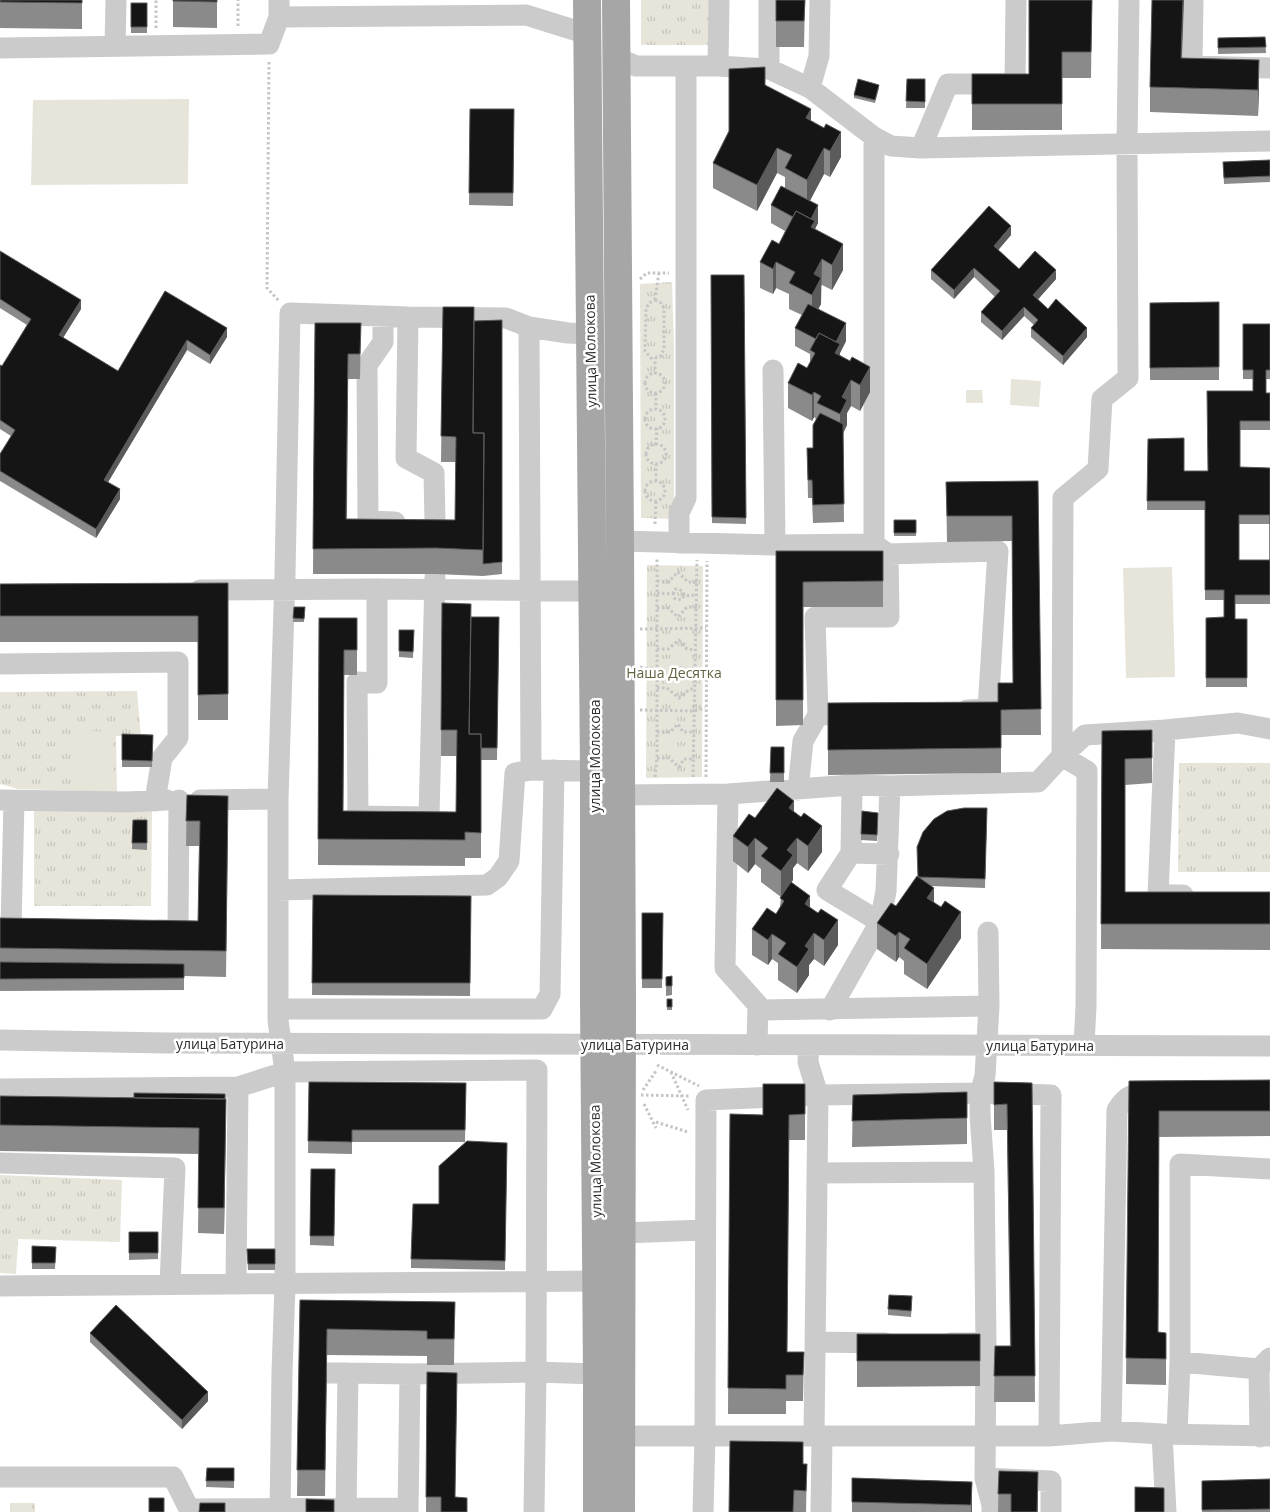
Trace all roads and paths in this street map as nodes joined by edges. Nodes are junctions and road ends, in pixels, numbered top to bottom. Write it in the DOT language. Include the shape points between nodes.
graph roads {
  1 [pos="116,0"];
  2 [pos="156,0"];
  3 [pos="238,0"];
  4 [pos="587,0"];
  5 [pos="616,0"];
  6 [pos="720,0"];
  7 [pos="769,0"];
  8 [pos="820,0"];
  9 [pos="1016,0"];
  10 [pos="1129,0"];
  11 [pos="1192,0"];
  12 [pos="279,8"];
  13 [pos="587,34"];
  14 [pos="238,44"];
  15 [pos="269,44"];
  16 [pos="115,46"];
  17 [pos="156,46"];
  18 [pos="0,48"];
  19 [pos="616,57"];
  20 [pos="686,66"];
  21 [pos="718,66"];
  22 [pos="769,68"];
  23 [pos="1270,68"];
  24 [pos="810,88"];
  25 [pos="874,137"];
  26 [pos="1270,141"];
  27 [pos="1127,144"];
  28 [pos="921,148"];
  29 [pos="659,272"];
  30 [pos="655,300"];
  31 [pos="290,313"];
  32 [pos="383,316"];
  33 [pos="408,317"];
  34 [pos="529,327"];
  35 [pos="590,334"];
  36 [pos="655,358"];
  37 [pos="773,370"];
  38 [pos="655,374"];
  39 [pos="656,393"];
  40 [pos="656,409"];
  41 [pos="657,428"];
  42 [pos="656,445"];
  43 [pos="656,464"];
  44 [pos="656,481"];
  45 [pos="656,500"];
  46 [pos="435,522"];
  47 [pos="656,527"];
  48 [pos="620,541"];
  49 [pos="679,543"];
  50 [pos="714,544"];
  51 [pos="434,545"];
  52 [pos="775,545"];
  53 [pos="881,549"];
  54 [pos="657,557"];
  55 [pos="697,557"];
  56 [pos="657,581"];
  57 [pos="435,582"];
  58 [pos="696,582"];
  59 [pos="285,589"];
  60 [pos="377,589"];
  61 [pos="177,590"];
  62 [pos="530,591"];
  63 [pos="592,591"];
  64 [pos="657,593"];
  65 [pos="673,594"];
  66 [pos="684,596"];
  67 [pos="696,596"];
  68 [pos="696,607"];
  69 [pos="657,608"];
  70 [pos="706,628"];
  71 [pos="640,629"];
  72 [pos="656,629"];
  73 [pos="695,629"];
  74 [pos="657,650"];
  75 [pos="694,650"];
  76 [pos="0,664"];
  77 [pos="639,667"];
  78 [pos="657,670"];
  79 [pos="657,688"];
  80 [pos="694,689"];
  81 [pos="705,708"];
  82 [pos="639,710"];
  83 [pos="950,710"];
  84 [pos="694,711"];
  85 [pos="656,712"];
  86 [pos="874,713"];
  87 [pos="818,715"];
  88 [pos="1270,729"];
  89 [pos="1165,730"];
  90 [pos="657,732"];
  91 [pos="693,732"];
  92 [pos="1062,756"];
  93 [pos="657,758"];
  94 [pos="693,759"];
  95 [pos="531,770"];
  96 [pos="554,770"];
  97 [pos="594,771"];
  98 [pos="693,780"];
  99 [pos="654,781"];
  100 [pos="852,785"];
  101 [pos="890,786"];
  102 [pos="798,790"];
  103 [pos="719,794"];
  104 [pos="620,795"];
  105 [pos="278,799"];
  106 [pos="179,800"];
  107 [pos="7,801"];
  108 [pos="155,801"];
  109 [pos="851,853"];
  110 [pos="889,854"];
  111 [pos="7,868"];
  112 [pos="278,890"];
  113 [pos="1205,895"];
  114 [pos="880,922"];
  115 [pos="14,928"];
  116 [pos="138,930"];
  117 [pos="988,932"];
  118 [pos="989,1006"];
  119 [pos="278,1009"];
  120 [pos="758,1010"];
  121 [pos="830,1010"];
  122 [pos="0,1040"];
  123 [pos="282,1043"];
  124 [pos="594,1043"];
  125 [pos="622,1044"];
  126 [pos="757,1045"];
  127 [pos="809,1045"];
  128 [pos="987,1045"];
  129 [pos="1084,1045"];
  130 [pos="1270,1046"];
  131 [pos="657,1065"];
  132 [pos="656,1070"];
  133 [pos="285,1072"];
  134 [pos="670,1072"];
  135 [pos="238,1086"];
  136 [pos="0,1089"];
  137 [pos="980,1093"];
  138 [pos="1174,1094"];
  139 [pos="818,1095"];
  140 [pos="726,1100"];
  141 [pos="689,1113"];
  142 [pos="656,1122"];
  143 [pos="656,1128"];
  144 [pos="688,1132"];
  145 [pos="0,1163"];
  146 [pos="1270,1168"];
  147 [pos="984,1172"];
  148 [pos="817,1173"];
  149 [pos="704,1230"];
  150 [pos="622,1233"];
  151 [pos="536,1282"];
  152 [pos="596,1282"];
  153 [pos="170,1284"];
  154 [pos="236,1284"];
  155 [pos="285,1285"];
  156 [pos="0,1286"];
  157 [pos="815,1342"];
  158 [pos="900,1343"];
  159 [pos="929,1343"];
  160 [pos="986,1343"];
  161 [pos="1180,1362"];
  162 [pos="1265,1363"];
  163 [pos="536,1372"];
  164 [pos="410,1374"];
  165 [pos="597,1374"];
  166 [pos="1111,1431"];
  167 [pos="1170,1434"];
  168 [pos="622,1436"];
  169 [pos="705,1436"];
  170 [pos="818,1436"];
  171 [pos="984,1436"];
  172 [pos="1049,1436"];
  173 [pos="1265,1436"];
  174 [pos="0,1477"];
  175 [pos="984,1478"];
  176 [pos="189,1510"];
  177 [pos="242,1510"];
  178 [pos="280,1510"];
  179 [pos="346,1510"];
  180 [pos="408,1510"];
  181 [pos="534,1512"];
  182 [pos="597,1512"];
  183 [pos="621,1512"];
  184 [pos="703,1512"];
  185 [pos="821,1512"];
  186 [pos="992,1512"];
  187 [pos="1051,1512"];
  188 [pos="1166,1512"];
  1 -- 16 [label="street"];
  2 -- 17 [label="path"];
  3 -- 14 [label="path"];
  4 -- 13 [label="main road, улица Молокова"];
  5 -- 19 [label="main road, улица Молокова"];
  6 -- 21 [label="street"];
  7 -- 22 [label="street"];
  8 -- 24 [label="street" via="819,56"];
  9 -- 28 [label="street" via="1015,84 948,84"];
  10 -- 27 [label="street"];
  11 -- 23 [label="street" via="1192,66"];
  12 -- 13 [label="street" via="526,15"];
  12 -- 15 [label="street"];
  13 -- 35 [label="main road, улица Молокова"];
  14 -- 15 [label="street"];
  14 -- 17 [label="street"];
  15 -- 31 [label="path" via="267,288"];
  16 -- 17 [label="street"];
  16 -- 18 [label="street"];
  19 -- 20 [label="street" via="636,66"];
  19 -- 48 [label="main road, улица Молокова"];
  20 -- 21 [label="street"];
  20 -- 49 [label="street" via="686,498 679,513"];
  21 -- 22 [label="street"];
  22 -- 24 [label="street"];
  24 -- 25 [label="street"];
  25 -- 28 [label="street" via="891,146"];
  25 -- 53 [label="street"];
  26 -- 27 [label="street"];
  27 -- 28 [label="street"];
  27 -- 92 [label="street" via="1128,378 1102,399 1098,469 1063,498"];
  29 -- 30 [label="path"];
  30 -- 36 [label="path" via="665,310 664,352"];
  30 -- 36 [label="path" via="646,308 645,351"];
  31 -- 32 [label="street"];
  31 -- 59 [label="street"];
  32 -- 33 [label="street"];
  32 -- 46 [label="street" via="383,342 367,365 368,521"];
  33 -- 34 [label="street" via="506,318"];
  33 -- 46 [label="street" via="406,458 434,473"];
  34 -- 35 [label="street"];
  34 -- 62 [label="street"];
  35 -- 63 [label="main road, улица Молокова"];
  36 -- 38 [label="path"];
  37 -- 52 [label="street"];
  38 -- 39 [label="path" via="661,376 665,383 663,390"];
  38 -- 39 [label="path" via="649,376 646,385 649,391"];
  39 -- 40 [label="path"];
  40 -- 41 [label="path" via="664,414 665,420"];
  40 -- 41 [label="path" via="647,414 646,421 649,426"];
  41 -- 42 [label="path"];
  42 -- 43 [label="path" via="664,449 665,455"];
  42 -- 43 [label="path" via="650,447 646,456"];
  43 -- 44 [label="path"];
  44 -- 45 [label="path" via="664,485 665,491 663,497"];
  44 -- 45 [label="path" via="649,483 646,489 647,496"];
  45 -- 47 [label="path"];
  46 -- 51 [label="street"];
  48 -- 49 [label="street"];
  48 -- 104 [label="main road, улица Молокова"];
  49 -- 50 [label="street"];
  50 -- 52 [label="street"];
  50 -- 70 [label="path" via="707,558"];
  52 -- 53 [label="street"];
  53 -- 83 [label="street" via="998,551 988,709"];
  53 -- 87 [label="street" via="889,617 815,617"];
  54 -- 56 [label="path"];
  55 -- 58 [label="path"];
  56 -- 58 [label="path" via="668,582 678,572 688,582"];
  56 -- 64 [label="path"];
  57 -- 60 [label="street"];
  57 -- 60 [label="street" via="429,816 358,816 358,682 377,683"];
  57 -- 62 [label="street"];
  58 -- 67 [label="path"];
  59 -- 60 [label="street"];
  59 -- 61 [label="street"];
  59 -- 105 [label="street"];
  62 -- 63 [label="street"];
  62 -- 95 [label="street"];
  63 -- 97 [label="main road, улица Молокова"];
  64 -- 65 [label="path"];
  64 -- 69 [label="path"];
  65 -- 66 [label="path" via="678,600"];
  65 -- 66 [label="path" via="679,589"];
  66 -- 67 [label="path"];
  67 -- 68 [label="path"];
  68 -- 69 [label="path" via="687,607 678,617 668,608"];
  68 -- 73 [label="path"];
  69 -- 72 [label="path"];
  70 -- 73 [label="path"];
  70 -- 81 [label="path"];
  71 -- 72 [label="path"];
  72 -- 73 [label="path"];
  72 -- 74 [label="path"];
  73 -- 75 [label="path"];
  74 -- 75 [label="path" via="668,649 679,640 687,649"];
  74 -- 78 [label="path"];
  75 -- 80 [label="path" via="695,667 691,670 695,675"];
  76 -- 108 [label="street" via="178,662 178,738 162,758"];
  77 -- 78 [label="path"];
  78 -- 79 [label="path"];
  79 -- 80 [label="path" via="667,688 679,698"];
  79 -- 85 [label="path"];
  80 -- 84 [label="path"];
  81 -- 84 [label="path"];
  81 -- 103 [label="path" via="706,783"];
  82 -- 85 [label="path"];
  84 -- 85 [label="path"];
  84 -- 91 [label="path"];
  85 -- 90 [label="path"];
  86 -- 87 [label="street"];
  87 -- 102 [label="street" via="802,741"];
  88 -- 89 [label="street" via="1238,723"];
  89 -- 92 [label="street" via="1084,735"];
  89 -- 113 [label="street" via="1158,895"];
  90 -- 91 [label="path" via="670,732 678,724 683,732"];
  90 -- 93 [label="path"];
  91 -- 94 [label="path"];
  92 -- 101 [label="street" via="1038,782"];
  92 -- 129 [label="street" via="1087,771"];
  93 -- 94 [label="path" via="669,758 679,767 684,760"];
  93 -- 99 [label="path"];
  94 -- 98 [label="path"];
  95 -- 96 [label="street"];
  95 -- 112 [label="street" via="515,773 509,861 498,877 487,885"];
  96 -- 97 [label="street"];
  96 -- 119 [label="street" via="550,994 542,1009"];
  97 -- 124 [label="main road, улица Молокова"];
  100 -- 101 [label="street"];
  100 -- 102 [label="street"];
  100 -- 109 [label="street"];
  101 -- 110 [label="street"];
  102 -- 103 [label="street"];
  103 -- 104 [label="street"];
  103 -- 120 [label="street" via="725,968 758,1005"];
  104 -- 125 [label="main road, улица Молокова"];
  105 -- 106 [label="street"];
  105 -- 112 [label="street"];
  106 -- 108 [label="street"];
  106 -- 116 [label="street" via="178,930"];
  107 -- 108 [label="street"];
  107 -- 111 [label="street"];
  109 -- 110 [label="street"];
  109 -- 114 [label="street" via="827,890"];
  110 -- 114 [label="street"];
  111 -- 115 [label="street"];
  112 -- 119 [label="street"];
  114 -- 121 [label="street"];
  117 -- 118 [label="street"];
  118 -- 121 [label="street"];
  118 -- 128 [label="street"];
  119 -- 123 [label="street"];
  120 -- 121 [label="street"];
  120 -- 126 [label="street"];
  122 -- 123 [label="street, улица Батурина"];
  123 -- 124 [label="street, улица Батурина"];
  123 -- 133 [label="street"];
  124 -- 125 [label="street, улица Батурина"];
  124 -- 152 [label="main road, улица Молокова"];
  125 -- 126 [label="street, улица Батурина"];
  125 -- 150 [label="main road, улица Молокова"];
  126 -- 127 [label="street, улица Батурина"];
  127 -- 128 [label="street, улица Батурина"];
  127 -- 139 [label="street" via="808,1062"];
  128 -- 129 [label="street, улица Батурина"];
  128 -- 137 [label="street"];
  129 -- 130 [label="street, улица Батурина"];
  131 -- 134 [label="path"];
  132 -- 143 [label="path" via="639,1095"];
  133 -- 135 [label="street"];
  133 -- 151 [label="street" via="537,1070"];
  133 -- 155 [label="street"];
  134 -- 140 [label="path"];
  134 -- 141 [label="path"];
  135 -- 136 [label="street"];
  135 -- 154 [label="street"];
  137 -- 139 [label="street"];
  137 -- 147 [label="street"];
  137 -- 172 [label="street" via="1051,1095"];
  138 -- 166 [label="street" via="1135,1094 1124,1100 1117,1110"];
  139 -- 140 [label="street"];
  139 -- 148 [label="street"];
  140 -- 149 [label="street" via="706,1100"];
  142 -- 144 [label="path"];
  145 -- 153 [label="street" via="175,1168"];
  146 -- 161 [label="street" via="1180,1164"];
  147 -- 148 [label="street"];
  147 -- 160 [label="street"];
  148 -- 157 [label="street"];
  149 -- 150 [label="street"];
  149 -- 169 [label="street"];
  150 -- 168 [label="main road, улица Молокова"];
  151 -- 152 [label="street"];
  151 -- 155 [label="street"];
  151 -- 163 [label="street"];
  152 -- 165 [label="main road, улица Молокова"];
  153 -- 154 [label="street"];
  153 -- 156 [label="street"];
  154 -- 155 [label="street"];
  155 -- 178 [label="street" via="291,1372"];
  157 -- 158 [label="street"];
  157 -- 170 [label="street"];
  159 -- 160 [label="street"];
  160 -- 171 [label="street"];
  161 -- 162 [label="street"];
  161 -- 167 [label="street"];
  162 -- 173 [label="street"];
  163 -- 164 [label="street"];
  163 -- 165 [label="street"];
  163 -- 181 [label="street"];
  164 -- 179 [label="street" via="338,1373"];
  164 -- 180 [label="street"];
  165 -- 182 [label="main road, улица Молокова"];
  166 -- 167 [label="street"];
  166 -- 172 [label="street"];
  167 -- 173 [label="street"];
  167 -- 188 [label="street"];
  168 -- 169 [label="street"];
  168 -- 183 [label="main road, улица Молокова"];
  169 -- 170 [label="street"];
  169 -- 184 [label="street"];
  170 -- 171 [label="street"];
  170 -- 185 [label="street"];
  171 -- 172 [label="street"];
  171 -- 175 [label="street"];
  174 -- 176 [label="street" via="173,1477"];
  175 -- 186 [label="street"];
  175 -- 187 [label="street" via="1051,1481"];
  176 -- 177 [label="street"];
  177 -- 178 [label="street"];
  178 -- 179 [label="street"];
  179 -- 180 [label="street"];
}
